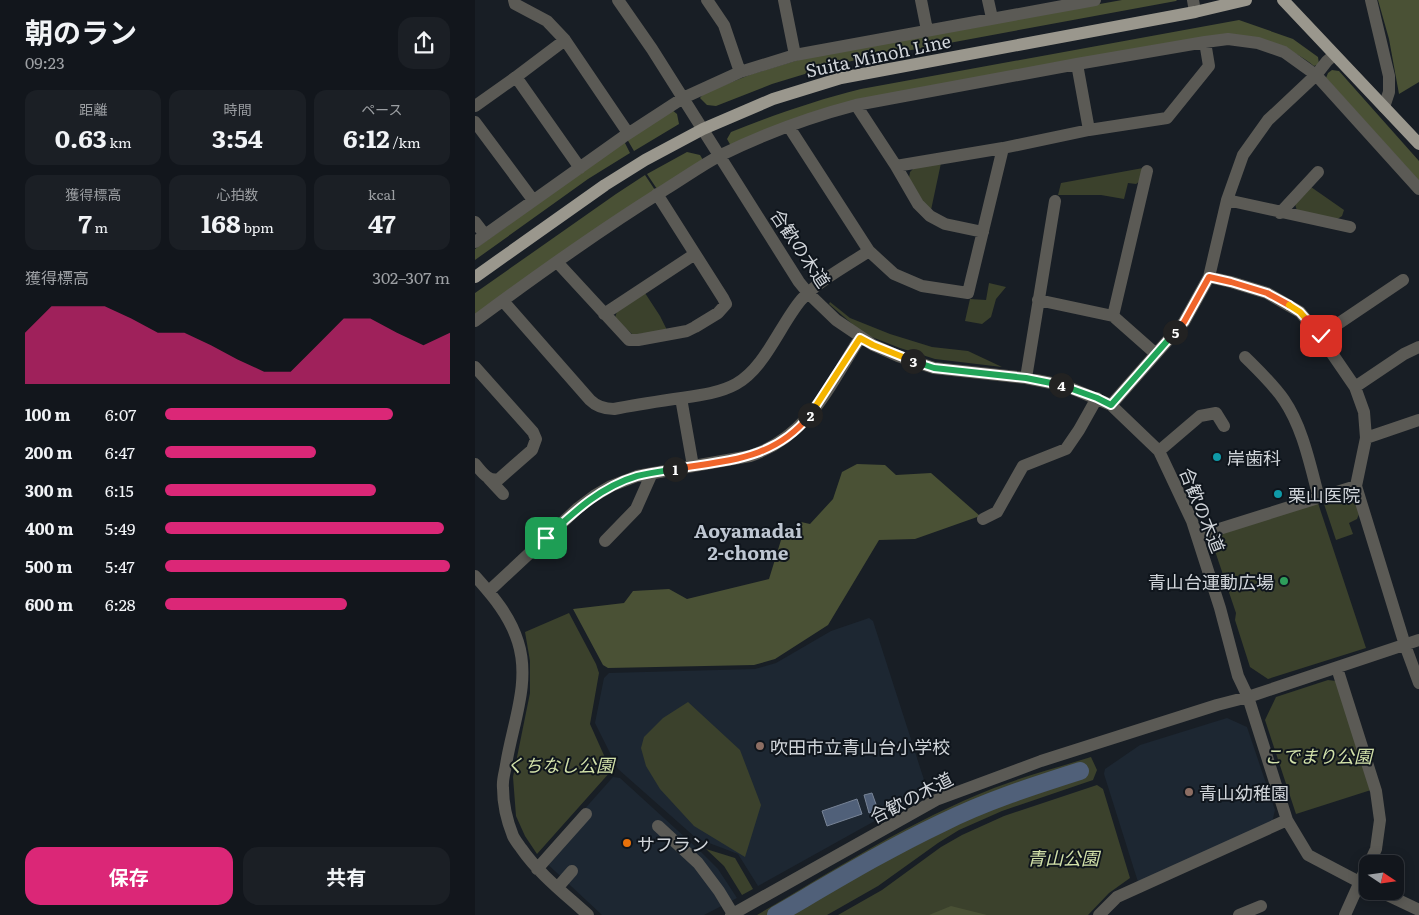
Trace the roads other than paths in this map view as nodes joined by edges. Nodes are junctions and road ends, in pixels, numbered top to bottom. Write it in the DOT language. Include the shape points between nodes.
graph roads {
  1 [pos="514,0"];
  2 [pos="618,0"];
  3 [pos="707,0"];
  4 [pos="783,0"];
  5 [pos="921,0"];
  6 [pos="988,0"];
  7 [pos="1095,0"];
  8 [pos="1246,0"];
  9 [pos="1283,0"];
  10 [pos="1371,0"];
  11 [pos="1194,6"];
  12 [pos="992,18"];
  13 [pos="927,30"];
  14 [pos="565,40"];
  15 [pos="1205,42"];
  16 [pos="795,55"];
  17 [pos="1334,55"];
  18 [pos="1077,64"];
  19 [pos="740,72"];
  20 [pos="1316,75"];
  21 [pos="516,78"];
  22 [pos="683,98"];
  23 [pos="856,105"];
  24 [pos="475,106"];
  25 [pos="1384,107"];
  26 [pos="475,122"];
  27 [pos="789,127"];
  28 [pos="703,129"];
  29 [pos="1089,130"];
  30 [pos="628,134"];
  31 [pos="1419,144"];
  32 [pos="1003,148"];
  33 [pos="720,156"];
  34 [pos="895,166"];
  35 [pos="580,168"];
  36 [pos="1147,171"];
  37 [pos="1319,172"];
  38 [pos="1419,189"];
  39 [pos="657,194"];
  40 [pos="533,200"];
  41 [pos="1227,200"];
  42 [pos="1055,201"];
  43 [pos="1281,212"];
  44 [pos="475,222"];
  45 [pos="1350,228"];
  46 [pos="983,232"];
  47 [pos="480,238"];
  48 [pos="869,251"];
  49 [pos="695,254"];
  50 [pos="557,262"];
  51 [pos="475,277"];
  52 [pos="1209,277"];
  53 [pos="1403,280"];
  54 [pos="808,293"];
  55 [pos="1039,300"];
  56 [pos="503,301"];
  57 [pos="604,314"];
  58 [pos="1113,316"];
  59 [pos="475,321"];
  60 [pos="1321,336"];
  61 [pos="860,338"];
  62 [pos="1419,347"];
  63 [pos="1156,354"];
  64 [pos="1245,357"];
  65 [pos="475,367"];
  66 [pos="1026,378"];
  67 [pos="1355,387"];
  68 [pos="681,398"];
  69 [pos="1097,398"];
  70 [pos="1111,405"];
  71 [pos="1419,420"];
  72 [pos="1224,426"];
  73 [pos="1366,438"];
  74 [pos="1159,451"];
  75 [pos="475,464"];
  76 [pos="693,466"];
  77 [pos="652,473"];
  78 [pos="489,479"];
  79 [pos="1356,486"];
  80 [pos="503,494"];
  81 [pos="1319,498"];
  82 [pos="983,519"];
  83 [pos="1197,536"];
  84 [pos="605,541"];
  85 [pos="475,576"];
  86 [pos="489,591"];
  87 [pos="1419,640"];
  88 [pos="1405,645"];
  89 [pos="1337,668"];
  90 [pos="1419,683"];
  91 [pos="1248,697"];
  92 [pos="586,814"];
  93 [pos="1287,820"];
  94 [pos="658,826"];
  95 [pos="1373,855"];
  96 [pos="537,869"];
  97 [pos="572,871"];
  98 [pos="1359,881"];
  99 [pos="558,887"];
  100 [pos="1359,892"];
  101 [pos="1398,900"];
  102 [pos="1261,906"];
  103 [pos="1419,910"];
  104 [pos="588,915"];
  105 [pos="732,915"];
  106 [pos="1099,915"];
  107 [pos="1239,915"];
  108 [pos="1345,915"];
  1 -- 14 [label="street" via="515,4 547,21"];
  2 -- 22 [label="street, 合歓の木道"];
  3 -- 19 [label="street" via="723,24"];
  4 -- 16 [label="street"];
  5 -- 13 [label="street"];
  6 -- 12 [label="street"];
  7 -- 12 [label="street"];
  8 -- 11 [label="main road, Suita Minoh Line"];
  9 -- 17 [label="main road"];
  10 -- 25 [label="street" via="1389,76 1389,92"];
  11 -- 28 [label="main road, Suita Minoh Line" via="841,78 773,99"];
  12 -- 13 [label="street"];
  13 -- 16 [label="street"];
  14 -- 21 [label="street"];
  14 -- 30 [label="street"];
  15 -- 18 [label="street"];
  15 -- 20 [label="street" via="1229,39 1258,43 1284,52"];
  15 -- 29 [label="street" via="1209,66 1167,118"];
  16 -- 19 [label="street"];
  17 -- 20 [label="street"];
  17 -- 25 [label="main road"];
  18 -- 23 [label="street"];
  18 -- 29 [label="street"];
  19 -- 22 [label="street"];
  20 -- 38 [label="street"];
  20 -- 41 [label="street" via="1269,120 1243,155"];
  21 -- 24 [label="street"];
  21 -- 35 [label="street"];
  22 -- 28 [label="street, 合歓の木道"];
  22 -- 30 [label="street"];
  23 -- 27 [label="street" via="823,113"];
  23 -- 34 [label="street"];
  25 -- 31 [label="main road"];
  26 -- 40 [label="street"];
  27 -- 33 [label="street"];
  27 -- 48 [label="street"];
  28 -- 33 [label="street, 合歓の木道"];
  28 -- 51 [label="main road, Suita Minoh Line" via="605,185"];
  29 -- 32 [label="street"];
  30 -- 35 [label="street"];
  32 -- 34 [label="street"];
  32 -- 46 [label="street"];
  33 -- 39 [label="street"];
  33 -- 54 [label="street, 合歓の木道"];
  34 -- 46 [label="street" via="930,216 945,224"];
  35 -- 40 [label="street"];
  36 -- 58 [label="street"];
  37 -- 43 [label="street"];
  39 -- 49 [label="street"];
  39 -- 50 [label="street"];
  40 -- 47 [label="street"];
  41 -- 43 [label="street"];
  41 -- 52 [label="street"];
  42 -- 55 [label="street"];
  43 -- 45 [label="street"];
  44 -- 47 [label="street"];
  46 -- 48 [label="street" via="968,293 922,286 894,274"];
  48 -- 54 [label="street"];
  49 -- 57 [label="street"];
  49 -- 57 [label="street" via="725,302 718,313 687,331 635,340 627,339"];
  50 -- 56 [label="street"];
  50 -- 57 [label="street"];
  52 -- 60 [label="street" via="1267,293 1300,312"];
  52 -- 63 [label="street" via="1184,322"];
  53 -- 60 [label="street"];
  54 -- 61 [label="street, 合歓の木道"];
  54 -- 68 [label="street" via="749,375 726,388"];
  55 -- 58 [label="street"];
  55 -- 66 [label="street"];
  56 -- 59 [label="street"];
  56 -- 68 [label="street" via="590,400 593,410"];
  58 -- 63 [label="street"];
  60 -- 67 [label="street"];
  61 -- 66 [label="street, 合歓の木道" via="934,368"];
  61 -- 76 [label="street" via="811,414 792,434 750,456"];
  62 -- 67 [label="street"];
  63 -- 70 [label="street"];
  64 -- 81 [label="street" via="1284,400 1299,428"];
  65 -- 78 [label="street" via="536,437 532,450 502,478"];
  66 -- 69 [label="street, 合歓の木道" via="1066,386"];
  67 -- 73 [label="street" via="1364,412"];
  68 -- 76 [label="street"];
  69 -- 70 [label="street, 合歓の木道"];
  69 -- 82 [label="street" via="1066,448 1023,466 997,512"];
  70 -- 74 [label="street, 合歓の木道"];
  71 -- 73 [label="street"];
  72 -- 74 [label="street" via="1216,413 1200,416"];
  73 -- 79 [label="street"];
  74 -- 83 [label="street, 合歓の木道"];
  75 -- 78 [label="street"];
  76 -- 77 [label="street"];
  77 -- 84 [label="street" via="636,509"];
  77 -- 86 [label="street" via="611,486 588,500"];
  78 -- 80 [label="street"];
  79 -- 81 [label="street"];
  79 -- 88 [label="street"];
  81 -- 83 [label="street"];
  83 -- 91 [label="street, 合歓の木道" via="1238,676"];
  85 -- 86 [label="street"];
  86 -- 96 [label="street" via="512,626 522,660 522,692 503,786 505,812 513,837"];
  87 -- 88 [label="street"];
  88 -- 89 [label="street"];
  88 -- 90 [label="street"];
  89 -- 91 [label="street"];
  89 -- 95 [label="street" via="1376,790 1380,820"];
  91 -- 93 [label="street"];
  91 -- 105 [label="street, 合歓の木道" via="1041,761 936,800"];
  92 -- 96 [label="street"];
  93 -- 98 [label="street" via="1308,855"];
  93 -- 106 [label="street" via="1117,897"];
  94 -- 105 [label="street" via="697,863 719,891"];
  96 -- 99 [label="street"];
  97 -- 99 [label="street"];
  99 -- 104 [label="street"];
  100 -- 108 [label="street"];
  101 -- 103 [label="street"];
  102 -- 107 [label="street"];
}
